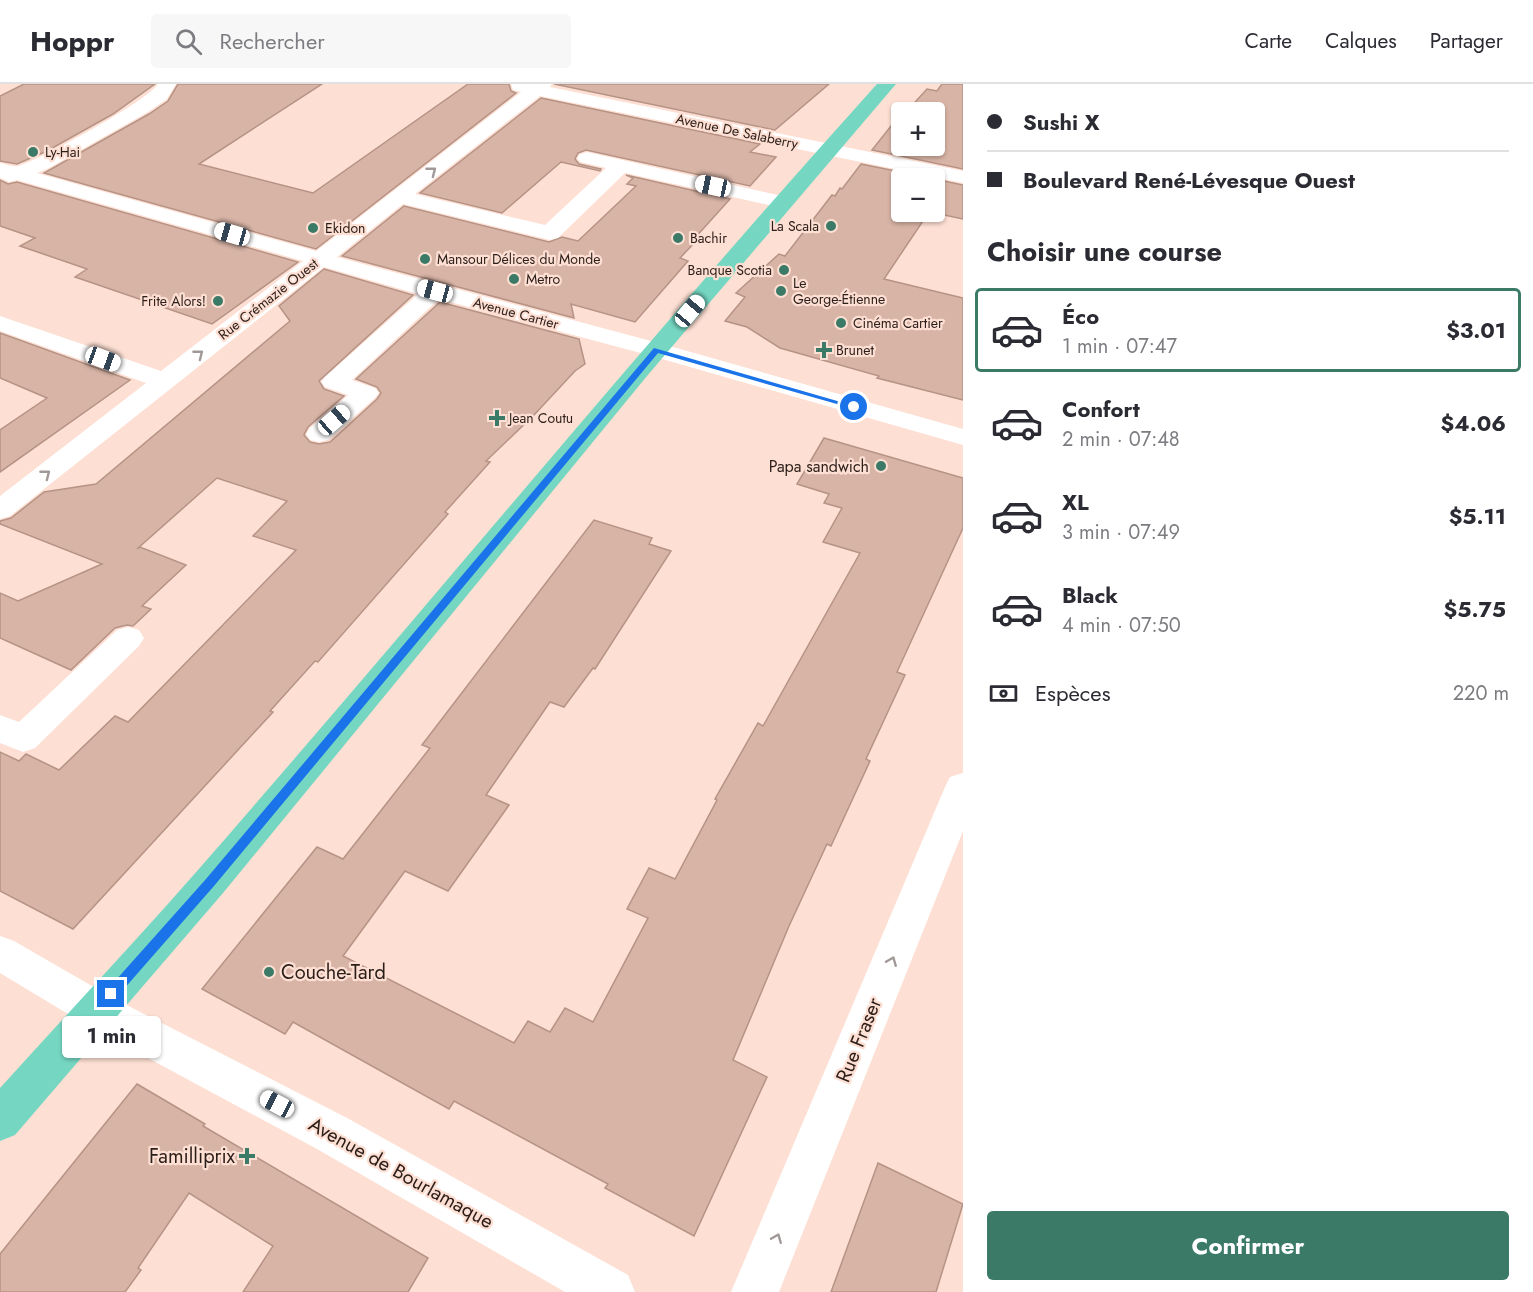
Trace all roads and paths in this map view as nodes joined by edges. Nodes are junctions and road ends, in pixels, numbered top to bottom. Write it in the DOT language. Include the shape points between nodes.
graph roads {
  1 [pos="167,84"];
  2 [pos="511,84"];
  3 [pos="887,84"];
  4 [pos="540,87"];
  5 [pos="828,150"];
  6 [pos="587,158"];
  7 [pos="621,165"];
  8 [pos="5,175"];
  9 [pos="963,177"];
  10 [pos="400,196"];
  11 [pos="782,202"];
  12 [pos="320,259"];
  13 [pos="435,291"];
  14 [pos="0,323"];
  15 [pos="657,350"];
  16 [pos="164,381"];
  17 [pos="319,434"];
  18 [pos="963,437"];
  19 [pos="0,510"];
  20 [pos="128,638"];
  21 [pos="0,728"];
  22 [pos="963,787"];
  23 [pos="0,953"];
  24 [pos="97,1010"];
  25 [pos="0,1120"];
  26 [pos="611,1292"];
  27 [pos="755,1292"];
  1 -- 8 [label="street" via="160,95 141,108 42,164"];
  2 -- 4 [label="street, Avenue De Salaberry"];
  3 -- 5 [label="main road"];
  4 -- 5 [label="street, Avenue De Salaberry"];
  10 -- 4 [label="street, Rue Crémazie Ouest, one-way"];
  5 -- 9 [label="street, Avenue De Salaberry"];
  5 -- 11 [label="main road"];
  6 -- 7 [label="street"];
  7 -- 10 [label="street" via="550,233"];
  7 -- 11 [label="street"];
  8 -- 12 [label="street, Avenue Cartier"];
  10 -- 12 [label="street, Rue Crémazie Ouest"];
  11 -- 15 [label="main road"];
  12 -- 13 [label="street, Avenue Cartier"];
  16 -- 12 [label="street, Rue Crémazie Ouest, one-way"];
  13 -- 15 [label="street, Avenue Cartier"];
  13 -- 17 [label="street" via="334,382 366,393"];
  14 -- 16 [label="street"];
  15 -- 18 [label="street, Avenue Cartier"];
  15 -- 24 [label="main road" via="210,882"];
  19 -- 16 [label="street, Rue Crémazie Ouest, one-way"];
  20 -- 21 [label="street" via="23,739"];
  27 -- 22 [label="street, Rue Fraser, one-way"];
  23 -- 24 [label="street, Avenue de Bourlamaque"];
  24 -- 25 [label="main road"];
  24 -- 26 [label="street, Avenue de Bourlamaque" via="333,1134"];
}
